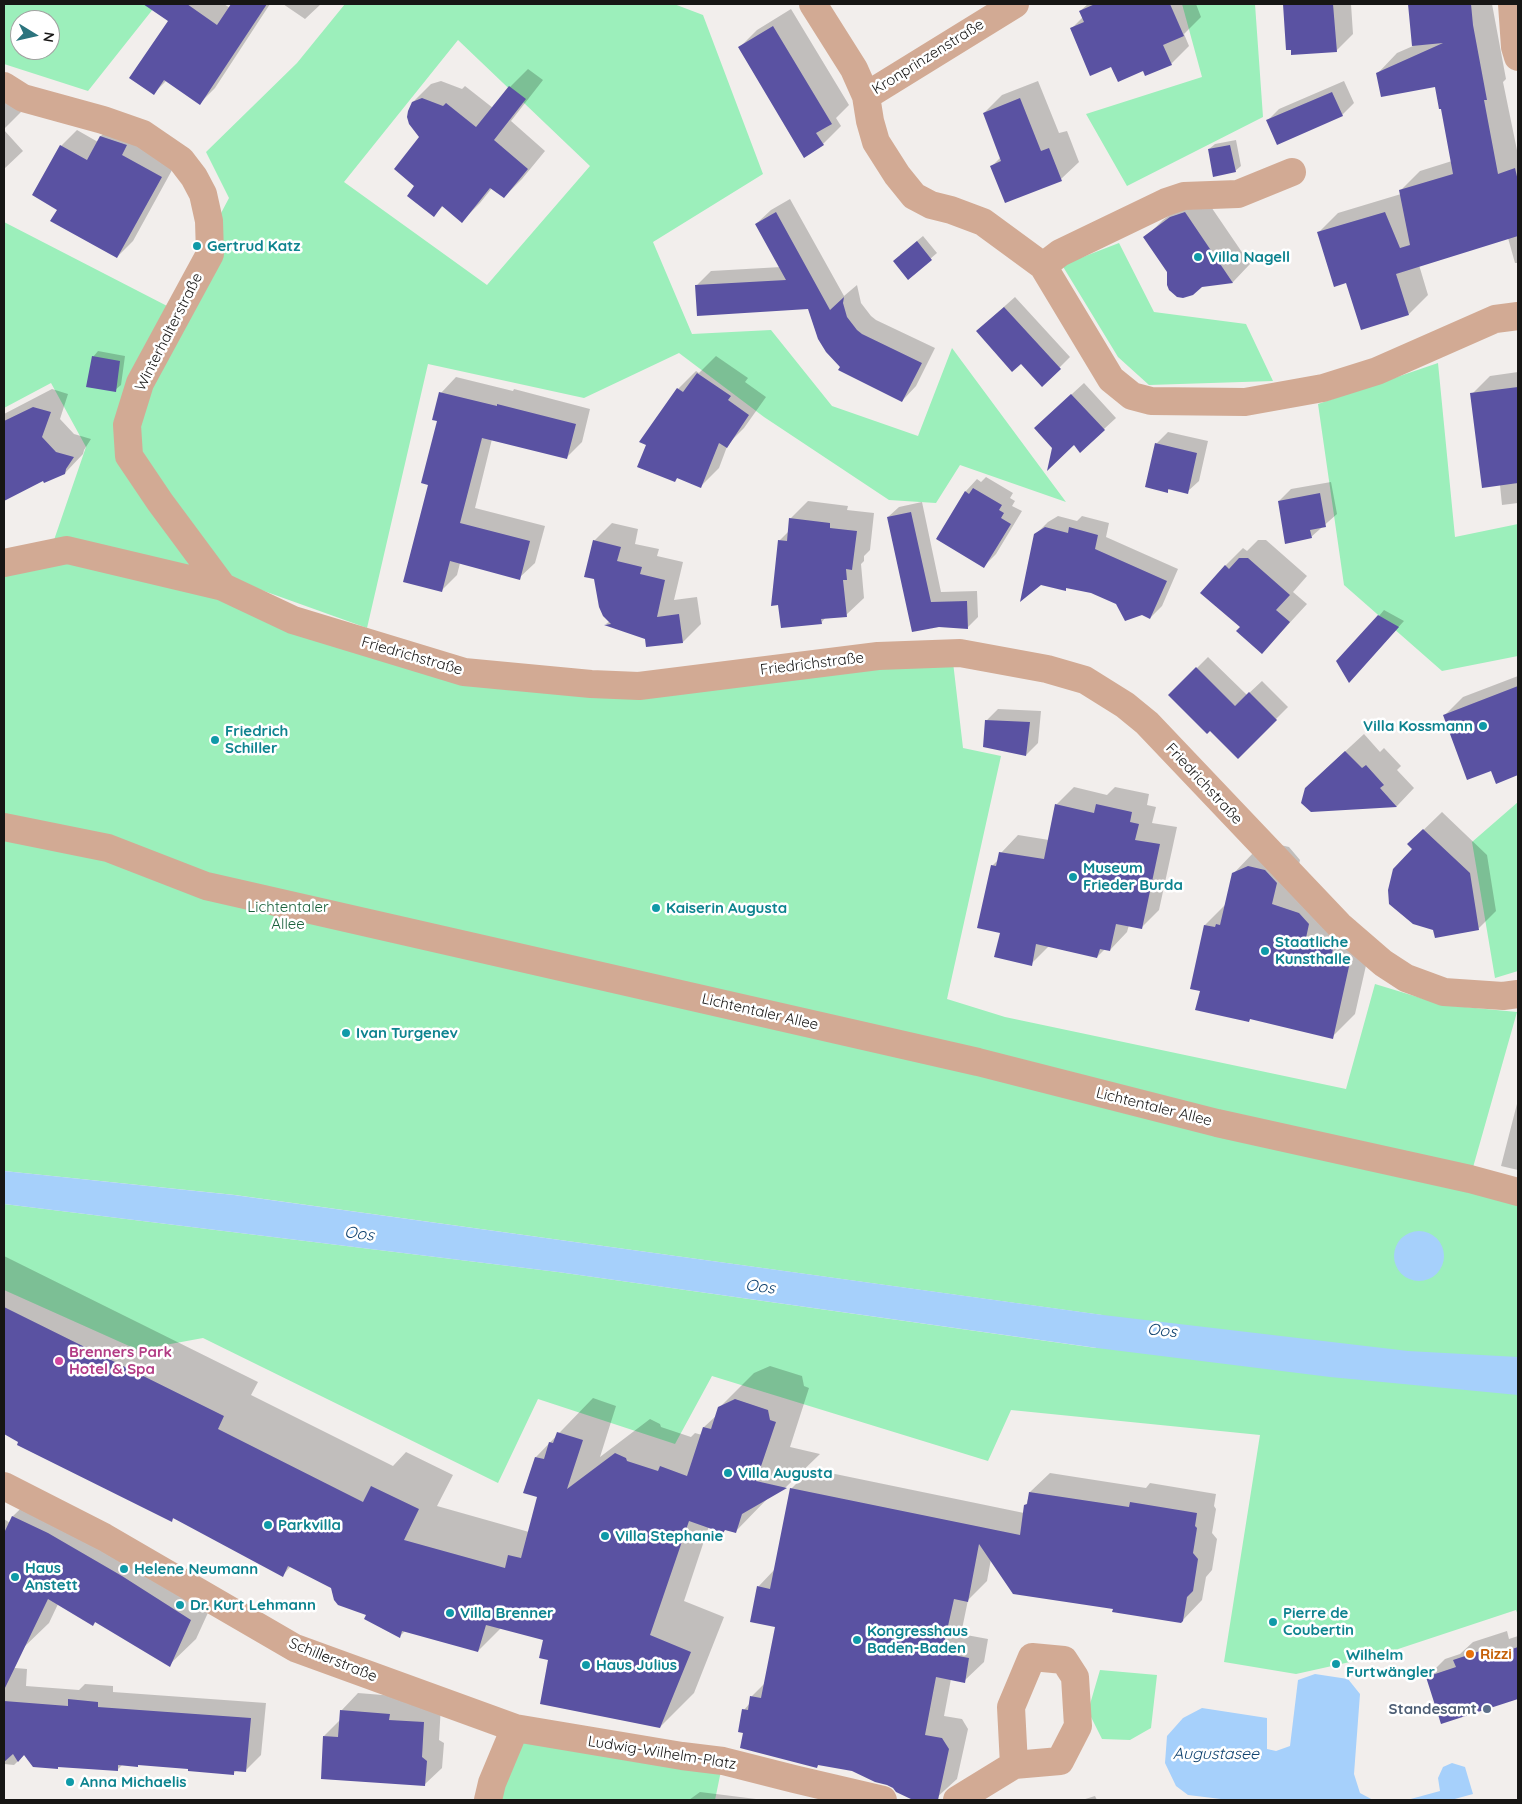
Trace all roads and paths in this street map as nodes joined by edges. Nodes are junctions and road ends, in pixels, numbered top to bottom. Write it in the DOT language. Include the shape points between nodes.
graph roads {
  1 [pos="814,4"];
  2 [pos="1014,4"];
  3 [pos="1512,4"];
  4 [pos="1518,57"];
  5 [pos="4,86"];
  6 [pos="866,96"];
  7 [pos="1292,172"];
  8 [pos="1043,266"];
  9 [pos="1518,316"];
  10 [pos="4,563"];
  11 [pos="223,587"];
  12 [pos="4,827"];
  13 [pos="1518,994"];
  14 [pos="1518,1192"];
  15 [pos="4,1486"];
  16 [pos="515,1728"];
  17 [pos="1014,1765"];
  18 [pos="488,1800"];
  19 [pos="883,1800"];
  20 [pos="957,1800"];
  1 -- 6 [label="street" via="854,69"];
  2 -- 6 [label="street, Kronprinzenstraße"];
  3 -- 4 [label="street"];
  5 -- 11 [label="street, Winterhalterstraße" via="23,98 143,134 181,160 203,194 209,221 210,254 140,383 127,425 129,456"];
  6 -- 8 [label="street" via="876,142 914,196 983,222"];
  7 -- 8 [label="street" via="1238,194 1184,196 1166,202 1060,254"];
  8 -- 9 [label="street" via="1111,379 1132,396 1152,401 1244,402 1323,388 1377,371 1495,319"];
  10 -- 11 [label="street, Friedrichstraße" via="67,550"];
  11 -- 13 [label="street, Friedrichstraße" via="293,620 464,672 640,686 878,656 960,654 1047,669 1085,680 1125,705 1152,713 1339,925 1383,963 1406,978 1444,992 1472,996"];
  12 -- 14 [label="street, Lichtentaler Allee" via="108,848 206,886 968,1060 1217,1123"];
  15 -- 16 [label="street, Schillerstraße" via="104,1537 295,1648"];
  16 -- 18 [label="street"];
  16 -- 19 [label="street, Ludwig-Wilhelm-Platz" via="723,1760"];
  17 -- 20 [label="street"];
}
